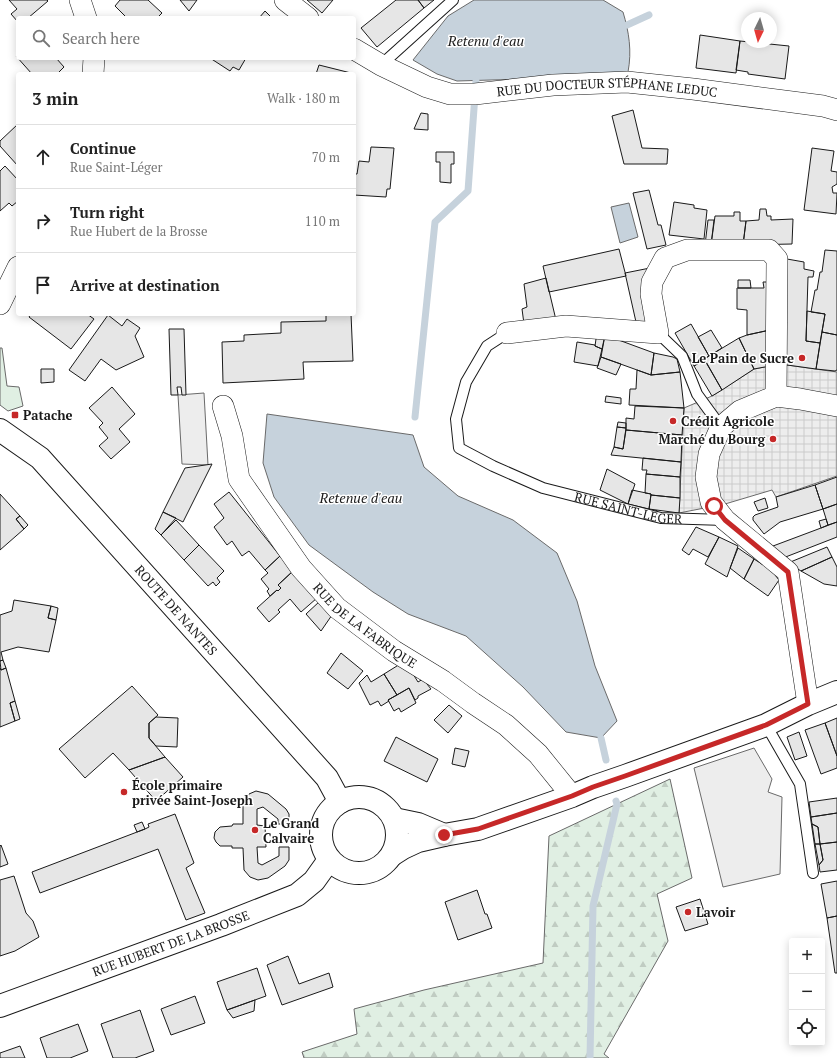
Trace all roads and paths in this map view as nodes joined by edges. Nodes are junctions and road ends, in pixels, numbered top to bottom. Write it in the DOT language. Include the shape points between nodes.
graph roads {
  1 [pos="80,0"];
  2 [pos="285,0"];
  3 [pos="453,0"];
  4 [pos="85,16"];
  5 [pos="305,16"];
  6 [pos="356,50"];
  7 [pos="94,60"];
  8 [pos="381,65"];
  9 [pos="93,72"];
  10 [pos="837,110"];
  11 [pos="16,271"];
  12 [pos="0,304"];
  13 [pos="507,333"];
  14 [pos="658,333"];
  15 [pos="776,396"];
  16 [pos="224,406"];
  17 [pos="837,406"];
  18 [pos="721,427"];
  19 [pos="0,430"];
  20 [pos="725,520"];
  21 [pos="837,692"];
  22 [pos="808,704"];
  23 [pos="766,725"];
  24 [pos="572,796"];
  25 [pos="340,802"];
  26 [pos="394,819"];
  27 [pos="444,835"];
  28 [pos="392,855"];
  29 [pos="329,860"];
  30 [pos="813,873"];
  31 [pos="0,1006"];
  1 -- 4 [label="street"];
  2 -- 5 [label="street"];
  3 -- 8 [label="lane"];
  6 -- 8 [label="street, RUE DU DOCTEUR STÉPHANE LEDUC"];
  7 -- 9 [label="street"];
  8 -- 10 [label="street, RUE DU DOCTEUR STÉPHANE LEDUC" via="428,87 450,94 476,94 553,85 627,82 823,106"];
  11 -- 12 [label="street"];
  13 -- 14 [label="street" via="566,326"];
  13 -- 20 [label="lane, RUE SAINT-LÉGER" via="487,346 466,382 456,419 459,448 493,466 550,490 661,518"];
  14 -- 15 [label="street" via="651,294 652,282 665,258 687,250 768,250 777,259"];
  14 -- 18 [label="lane" via="682,356 697,394"];
  15 -- 17 [label="street"];
  15 -- 18 [label="street" via="740,411"];
  16 -- 24 [label="street, RUE DE LA FABRIQUE" via="239,479 301,568 337,608 394,651 506,725 538,754"];
  18 -- 20 [label="street" via="709,454 706,478 711,502"];
  19 -- 25 [label="main road, ROUTE DE NANTES" via="40,458 327,778"];
  20 -- 22 [label="street" via="788,572"];
  21 -- 22 [label="main road"];
  22 -- 23 [label="main road"];
  23 -- 24 [label="main road"];
  23 -- 30 [label="lane" via="800,784"];
  24 -- 27 [label="main road" via="478,829"];
  25 -- 26 [label="main road" via="351,797 364,797 386,808"];
  25 -- 29 [label="main road" via="322,821 322,848"];
  26 -- 27 [label="main road" via="418,824"];
  26 -- 28 [label="main road" via="397,844"];
  27 -- 28 [label="main road" via="418,841"];
  28 -- 29 [label="main road" via="382,866 369,872 354,874 340,870"];
  29 -- 31 [label="main road, RUE HUBERT DE LA BROSSE" via="314,881 297,895"];
}
